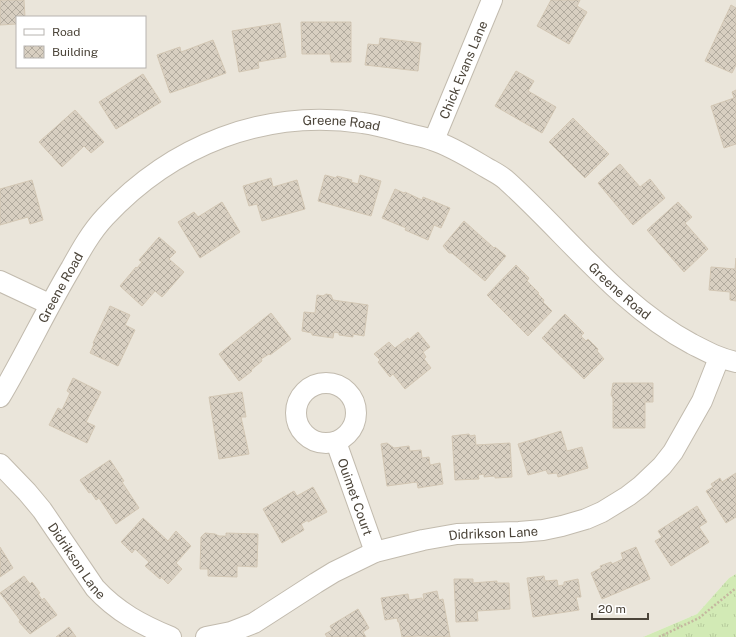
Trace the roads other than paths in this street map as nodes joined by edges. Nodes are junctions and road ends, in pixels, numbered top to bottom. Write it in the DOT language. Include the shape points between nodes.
graph roads {
  1 [pos="492,0"];
  2 [pos="434,140"];
  3 [pos="0,282"];
  4 [pos="49,304"];
  5 [pos="728,360"];
  6 [pos="0,397"];
  7 [pos="336,442"];
  8 [pos="0,464"];
  9 [pos="375,552"];
  10 [pos="171,637"];
  11 [pos="206,637"];
  1 -- 2 [label="street, Chick Evans Lane"];
  2 -- 4 [label="street, Greene Road" via="361,123 308,120 265,125 198,147 155,172 104,218 91,234"];
  2 -- 5 [label="street, Greene Road" via="475,160 505,179 626,298 670,332"];
  3 -- 4 [label="street"];
  4 -- 6 [label="street, Greene Road"];
  5 -- 9 [label="street, Didrikson Lane" via="662,466 628,496 602,512 586,519 543,530 457,534"];
  7 -- 9 [label="street, Ouimet Court"];
  8 -- 10 [label="street, Didrikson Lane" via="42,510 104,598 145,626"];
  9 -- 11 [label="street, Didrikson Lane" via="316,583 254,623 231,632"];
}
